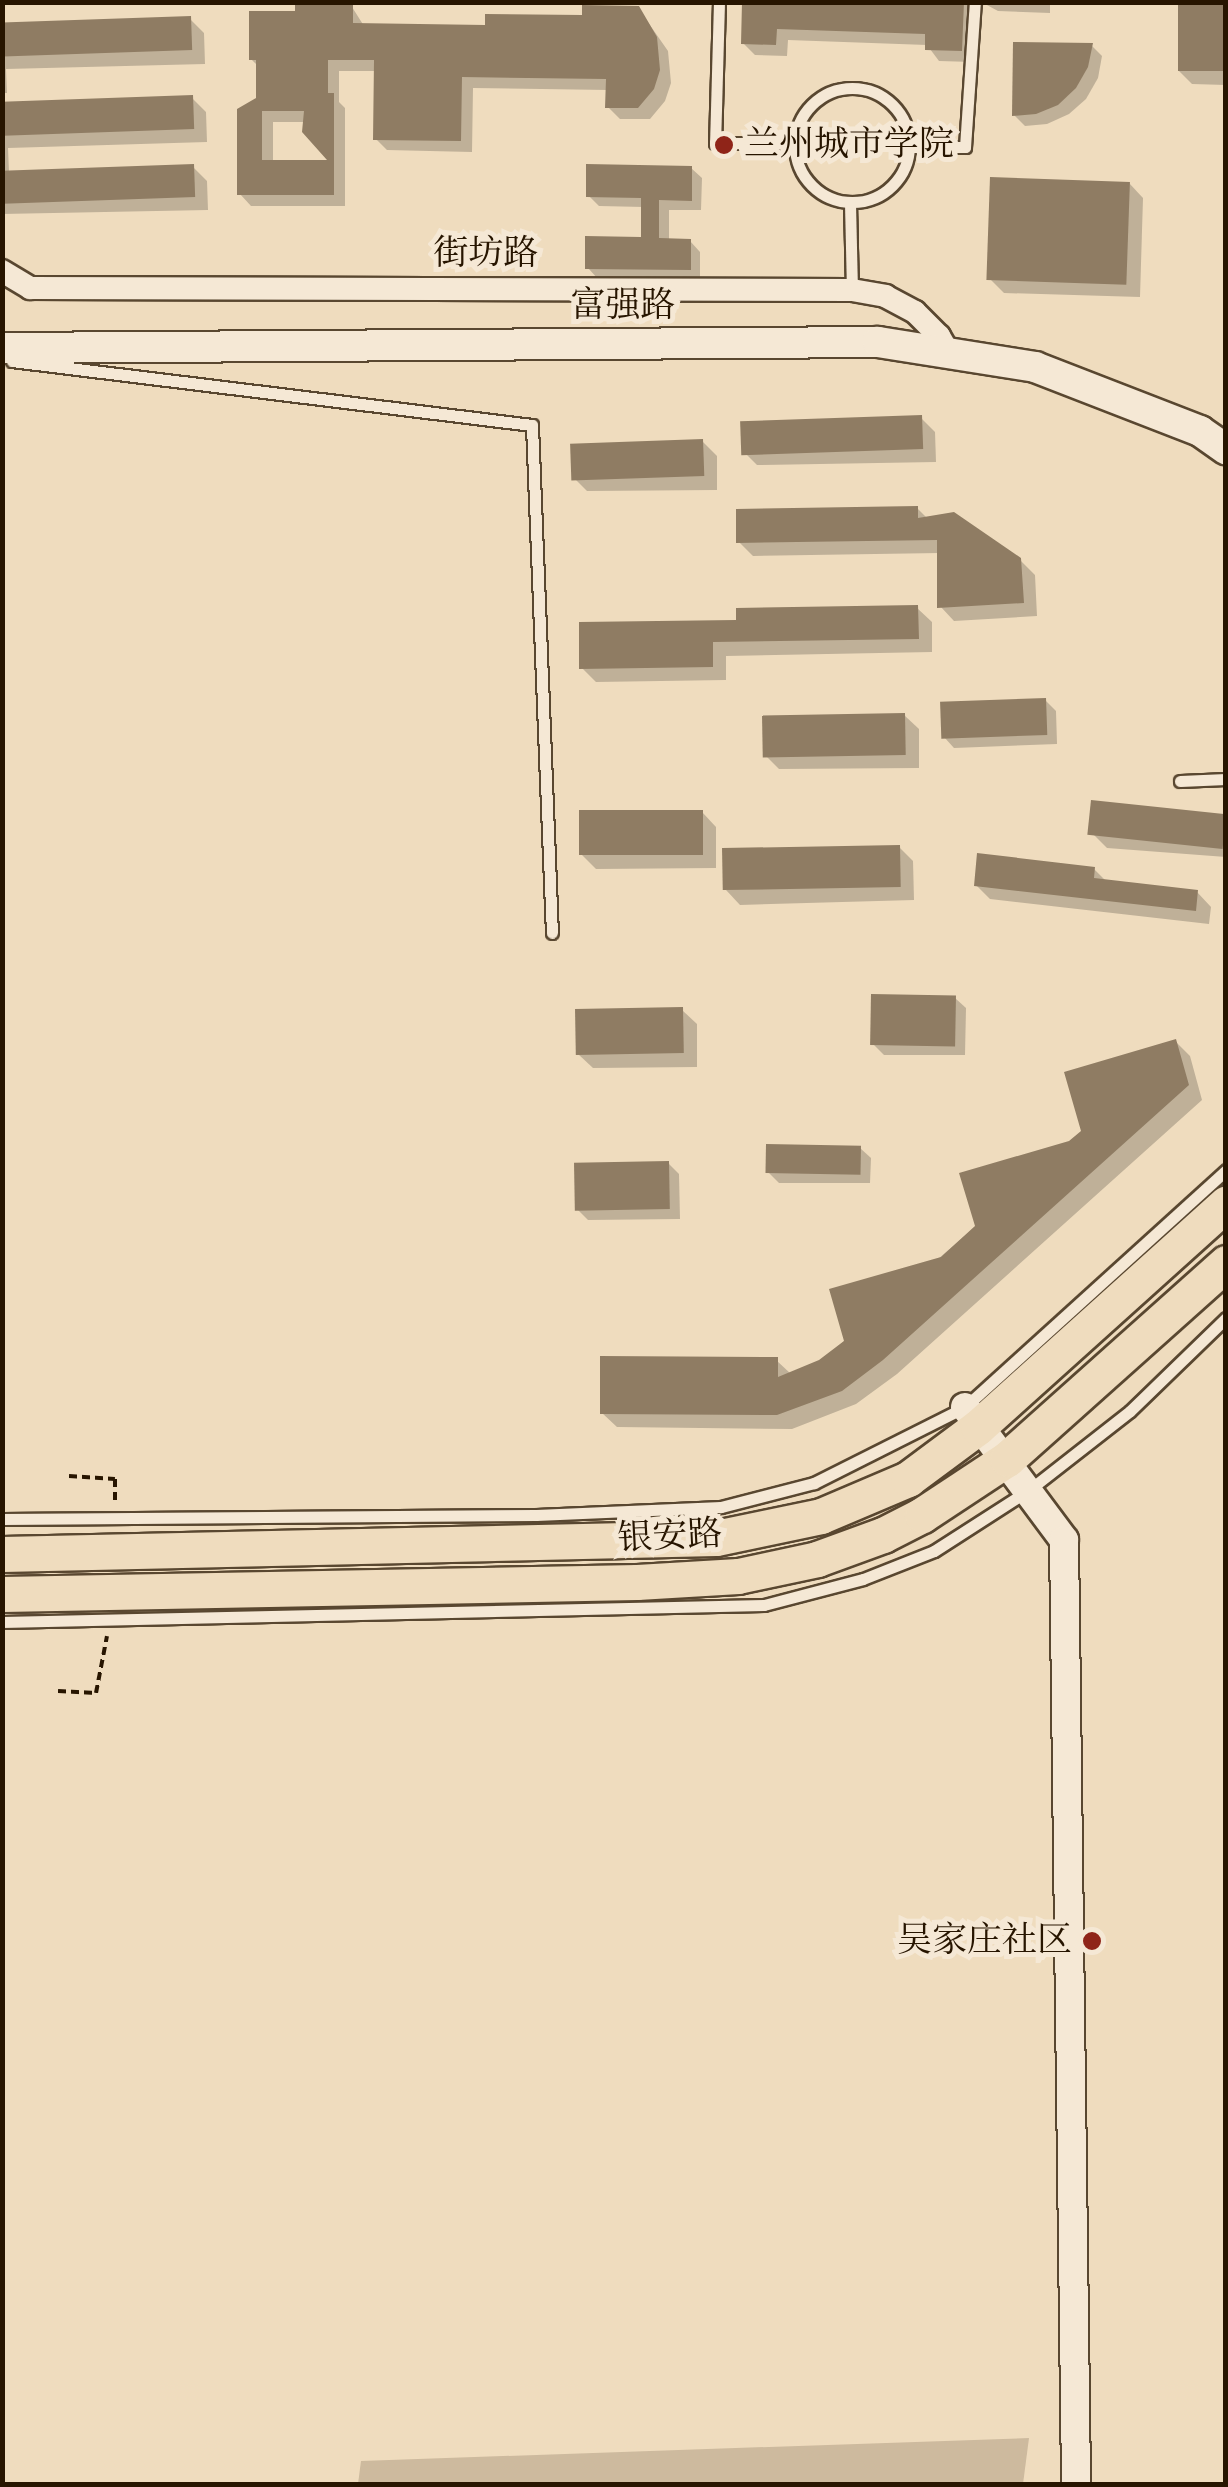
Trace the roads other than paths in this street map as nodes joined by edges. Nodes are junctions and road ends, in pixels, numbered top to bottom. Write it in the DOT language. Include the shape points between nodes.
graph roads {
  1 [pos="719,2"];
  2 [pos="975,2"];
  3 [pos="794,143"];
  4 [pos="910,147"];
  5 [pos="850,202"];
  6 [pos="2,271"];
  7 [pos="852,290"];
  8 [pos="2,348"];
  9 [pos="949,354"];
  10 [pos="2,360"];
  11 [pos="1226,449"];
  12 [pos="1226,779"];
  13 [pos="1180,781"];
  14 [pos="552,933"];
  15 [pos="1226,1170"];
  16 [pos="1226,1204"];
  17 [pos="1226,1263"];
  18 [pos="1226,1318"];
  19 [pos="972,1417"];
  20 [pos="1008,1459"];
  21 [pos="1029,1490"];
  22 [pos="2,1520"];
  23 [pos="2,1554"];
  24 [pos="2,1594"];
  25 [pos="2,1622"];
  26 [pos="1076,2484"];
  1 -- 3 [label="lane" via="715,143"];
  2 -- 4 [label="lane" via="964,147"];
  3 -- 4 [label="lane" via="812,103 854,87 894,106"];
  3 -- 5 [label="lane" via="810,184 828,198"];
  4 -- 5 [label="lane" via="892,187"];
  5 -- 7 [label="lane"];
  6 -- 7 [label="street, 街坊路" via="30,288"];
  7 -- 9 [label="street, 街坊路" via="885,296 915,312"];
  8 -- 9 [label="main road, 富强路" via="878,342"];
  9 -- 11 [label="main road, 富强路" via="1035,367 1200,431"];
  10 -- 14 [label="lane" via="532,425"];
  12 -- 13 [label="lane"];
  15 -- 19 [label="lane"];
  16 -- 19 [label="main road, 银安路"];
  17 -- 20 [label="main road, 银安路"];
  18 -- 21 [label="lane" via="1130,1411"];
  19 -- 20 [label="street"];
  19 -- 22 [label="lane" via="814,1483 722,1507"];
  19 -- 23 [label="main road, 银安路" via="908,1480 821,1516 716,1538"];
  20 -- 21 [label="street"];
  20 -- 24 [label="main road, 银安路" via="883,1536 738,1576"];
  21 -- 25 [label="lane" via="934,1552 863,1579 764,1604"];
  21 -- 26 [label="street" via="1064,1540"];
}
